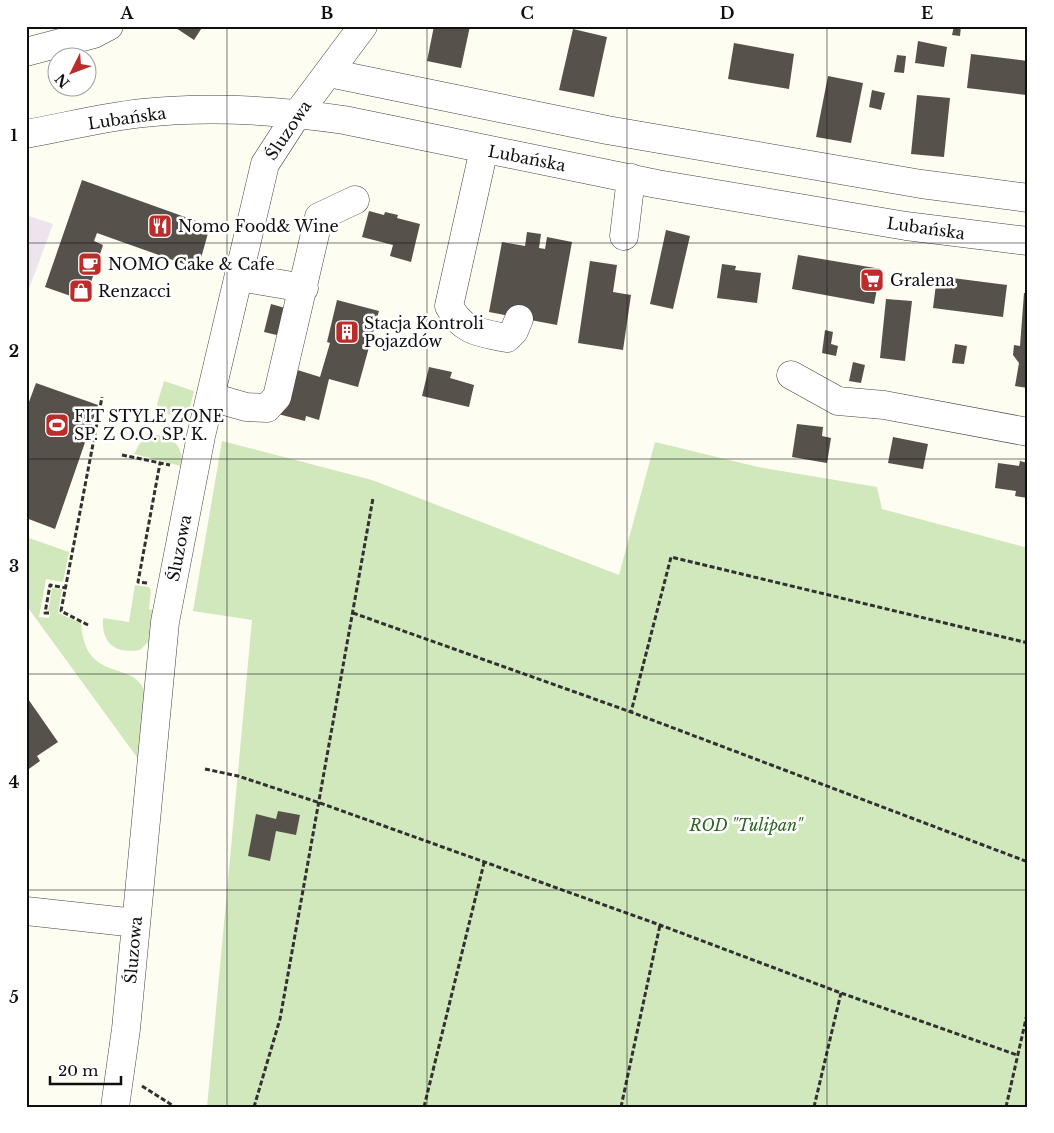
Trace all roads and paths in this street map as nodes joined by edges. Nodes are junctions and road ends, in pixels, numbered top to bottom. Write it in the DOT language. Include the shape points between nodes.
graph roads {
  1 [pos="109,26"];
  2 [pos="362,26"];
  3 [pos="26,52"];
  4 [pos="329,73"];
  5 [pos="298,113"];
  6 [pos="26,134"];
  7 [pos="484,149"];
  8 [pos="631,178"];
  9 [pos="1028,198"];
  10 [pos="355,200"];
  11 [pos="624,236"];
  12 [pos="1028,241"];
  13 [pos="239,277"];
  14 [pos="304,288"];
  15 [pos="519,320"];
  16 [pos="791,375"];
  17 [pos="102,397"];
  18 [pos="211,397"];
  19 [pos="1028,432"];
  20 [pos="122,454"];
  21 [pos="373,498"];
  22 [pos="151,584"];
  23 [pos="66,588"];
  24 [pos="353,612"];
  25 [pos="49,613"];
  26 [pos="88,625"];
  27 [pos="1028,643"];
  28 [pos="630,712"];
  29 [pos="205,769"];
  30 [pos="320,803"];
  31 [pos="1028,862"];
  32 [pos="484,863"];
  33 [pos="26,911"];
  34 [pos="136,922"];
  35 [pos="660,925"];
  36 [pos="841,993"];
  37 [pos="1028,1010"];
  38 [pos="1017,1054"];
  39 [pos="133,1083"];
  40 [pos="115,1107"];
  41 [pos="175,1107"];
  42 [pos="254,1107"];
  43 [pos="424,1107"];
  44 [pos="621,1107"];
  45 [pos="814,1107"];
  46 [pos="1006,1107"];
  1 -- 3 [label="street" via="94,34"];
  2 -- 4 [label="street, Śluzowa"];
  4 -- 5 [label="street, Śluzowa"];
  4 -- 9 [label="street" via="626,134 921,184"];
  5 -- 6 [label="street, Lubańska" via="212,110 142,113"];
  5 -- 7 [label="street, Lubańska"];
  5 -- 13 [label="street, Śluzowa" via="265,164"];
  7 -- 8 [label="street, Lubańska"];
  7 -- 15 [label="street" via="449,306 462,325 507,338"];
  8 -- 11 [label="street"];
  8 -- 12 [label="street, Lubańska" via="906,226"];
  10 -- 14 [label="street" via="319,217"];
  13 -- 14 [label="street"];
  13 -- 18 [label="street, Śluzowa"];
  14 -- 18 [label="street" via="277,397 267,408 246,407"];
  16 -- 19 [label="street" via="838,400 884,405"];
  17 -- 23 [label="path"];
  18 -- 34 [label="street, Śluzowa" via="165,622"];
  20 -- 22 [label="path" via="160,463 138,582"];
  21 -- 24 [label="path"];
  23 -- 25 [label="path" via="50,585 45,612"];
  23 -- 26 [label="path" via="61,611"];
  24 -- 28 [label="path"];
  24 -- 30 [label="path"];
  27 -- 28 [label="path" via="671,557"];
  28 -- 31 [label="path"];
  29 -- 30 [label="path" via="238,776"];
  30 -- 32 [label="path"];
  30 -- 42 [label="path" via="280,1019"];
  32 -- 35 [label="path"];
  32 -- 43 [label="path"];
  33 -- 34 [label="street"];
  34 -- 39 [label="street, Śluzowa"];
  35 -- 36 [label="path"];
  35 -- 44 [label="path"];
  36 -- 38 [label="path"];
  36 -- 45 [label="path"];
  37 -- 38 [label="path"];
  38 -- 46 [label="path"];
  39 -- 40 [label="street, Śluzowa"];
  39 -- 41 [label="path"];
}
